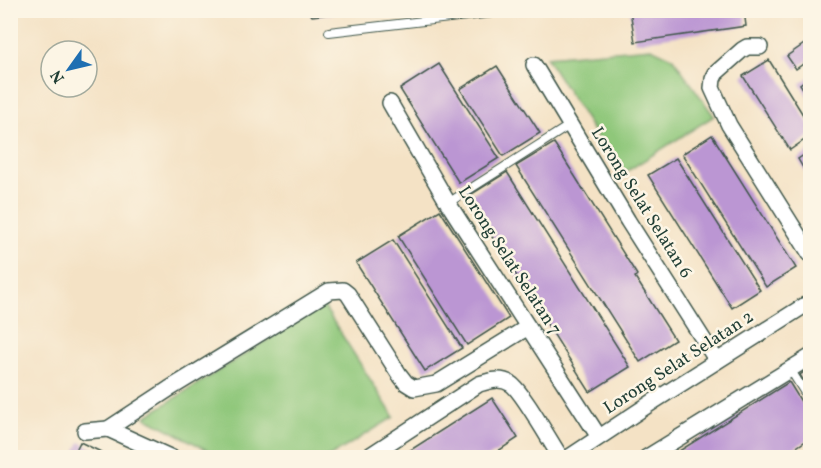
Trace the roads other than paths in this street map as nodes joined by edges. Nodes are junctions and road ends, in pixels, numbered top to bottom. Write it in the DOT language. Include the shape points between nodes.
graph roads {
  1 [pos="516,10"];
  2 [pos="500,11"];
  3 [pos="329,32"];
  4 [pos="760,47"];
  5 [pos="534,65"];
  6 [pos="390,103"];
  7 [pos="570,124"];
  8 [pos="448,204"];
  9 [pos="810,254"];
  10 [pos="810,302"];
  11 [pos="528,327"];
  12 [pos="810,357"];
  13 [pos="717,361"];
  14 [pos="790,369"];
  15 [pos="810,401"];
  16 [pos="108,429"];
  17 [pos="85,431"];
  18 [pos="599,437"];
  19 [pos="586,452"];
  20 [pos="172,458"];
  21 [pos="366,458"];
  22 [pos="561,458"];
  23 [pos="568,458"];
  24 [pos="646,458"];
  1 -- 2 [label="lane"];
  2 -- 3 [label="lane"];
  4 -- 9 [label="street" via="742,50 716,73 712,88 729,125"];
  5 -- 7 [label="street, Lorong Selat Selatan 6"];
  6 -- 8 [label="street, Lorong Selat Selatan 7"];
  7 -- 8 [label="lane"];
  7 -- 13 [label="street, Lorong Selat Selatan 6"];
  8 -- 11 [label="street, Lorong Selat Selatan 7"];
  10 -- 13 [label="street, Lorong Selat Selatan 2"];
  11 -- 16 [label="street" via="436,384 414,388 399,374 348,294 337,289"];
  11 -- 18 [label="street, Lorong Selat Selatan 7"];
  12 -- 14 [label="street"];
  13 -- 18 [label="street, Lorong Selat Selatan 2"];
  14 -- 15 [label="lane"];
  14 -- 24 [label="street"];
  16 -- 17 [label="street"];
  16 -- 20 [label="street"];
  18 -- 19 [label="street, Lorong Selat Selatan 2"];
  19 -- 23 [label="street, Lorong Selat Selatan 2"];
  21 -- 22 [label="street" via="479,384 492,380 511,384 521,395"];
}
